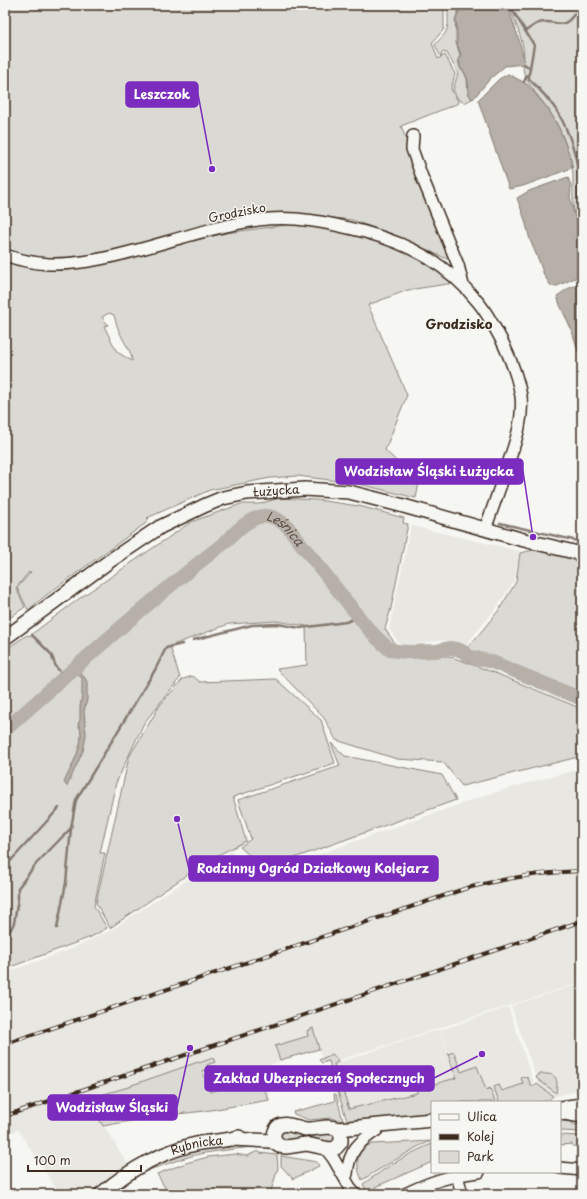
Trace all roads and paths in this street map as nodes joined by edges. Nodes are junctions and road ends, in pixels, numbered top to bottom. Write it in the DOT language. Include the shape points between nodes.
graph roads {
  1 [pos="412,136"];
  2 [pos="5,256"];
  3 [pos="463,285"];
  4 [pos="485,529"];
  5 [pos="582,554"];
  6 [pos="5,638"];
  7 [pos="582,1105"];
  8 [pos="561,1112"];
  9 [pos="582,1112"];
  10 [pos="582,1117"];
  11 [pos="431,1120"];
  12 [pos="431,1126"];
  13 [pos="276,1129"];
  14 [pos="338,1129"];
  15 [pos="377,1130"];
  16 [pos="232,1139"];
  17 [pos="277,1143"];
  18 [pos="340,1143"];
  19 [pos="326,1149"];
  20 [pos="561,1168"];
  21 [pos="582,1170"];
  22 [pos="472,1173"];
  23 [pos="347,1174"];
  24 [pos="457,1175"];
  25 [pos="353,1192"];
  26 [pos="101,1194"];
  27 [pos="405,1194"];
  28 [pos="462,1194"];
  1 -- 3 [label="street, Grodzisko" via="412,149 458,265"];
  2 -- 3 [label="street, Grodzisko" via="48,264 89,261 244,223 292,219 325,222 405,245 442,266"];
  3 -- 4 [label="street, Grodzisko" via="493,324 513,368 520,396 518,430"];
  4 -- 5 [label="main road, Łużycka"];
  4 -- 6 [label="main road, Łużycka" via="341,491 268,491 223,498 190,511 142,538"];
  7 -- 8 [label="main road"];
  8 -- 9 [label="main road"];
  8 -- 10 [label="street"];
  11 -- 14 [label="main road, Rybnicka"];
  12 -- 15 [label="main road"];
  13 -- 14 [label="main road, Rybnicka" via="285,1125 306,1129 330,1126"];
  13 -- 16 [label="main road, Rybnicka"];
  13 -- 17 [label="main road" via="274,1135"];
  14 -- 18 [label="main road" via="341,1135"];
  15 -- 18 [label="main road" via="358,1133"];
  15 -- 23 [label="street" via="355,1148 349,1160"];
  16 -- 17 [label="main road, Rybnicka" via="267,1140"];
  16 -- 26 [label="main road, Rybnicka" via="200,1143 154,1158"];
  17 -- 19 [label="main road, Rybnicka" via="286,1147 306,1144"];
  18 -- 19 [label="main road" via="334,1149"];
  18 -- 23 [label="street" via="339,1153"];
  19 -- 25 [label="street"];
  20 -- 21 [label="street"];
  22 -- 24 [label="street"];
  23 -- 25 [label="street"];
  24 -- 27 [label="street" via="428,1183"];
  24 -- 28 [label="street"];
}
